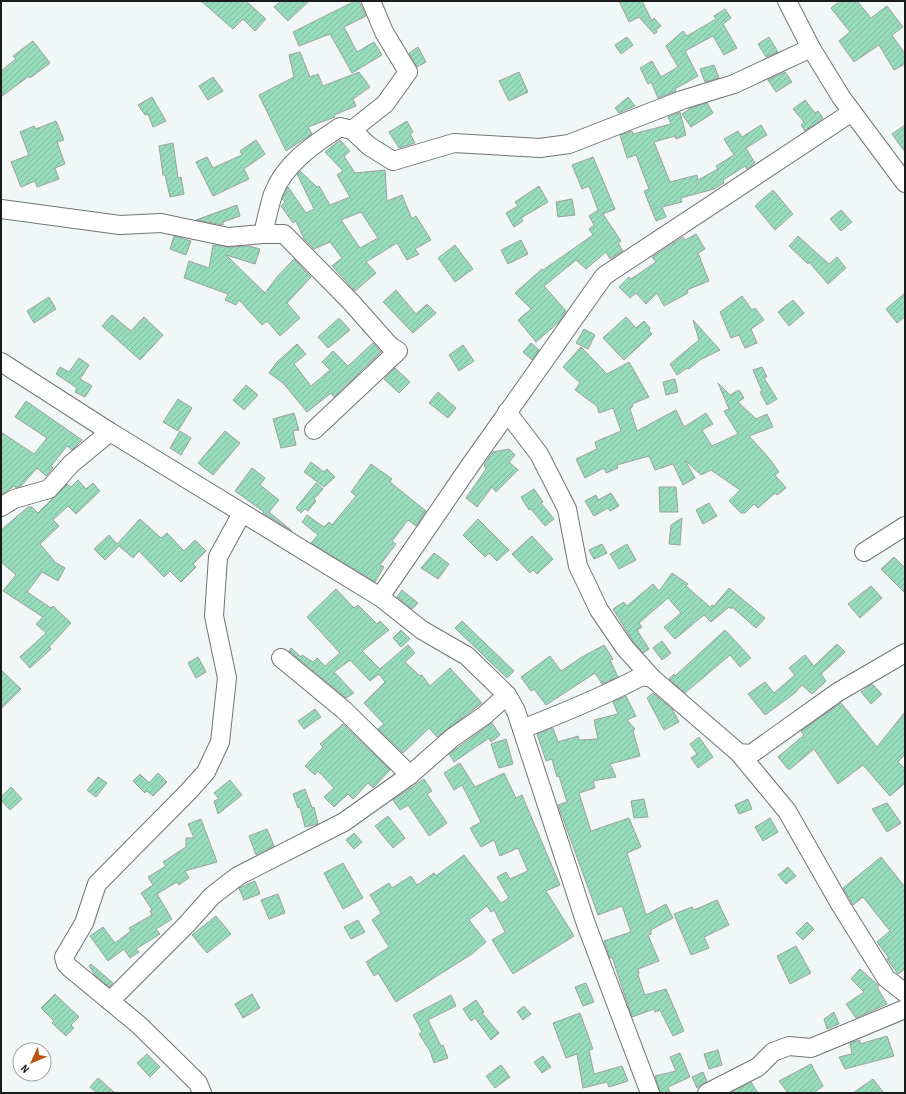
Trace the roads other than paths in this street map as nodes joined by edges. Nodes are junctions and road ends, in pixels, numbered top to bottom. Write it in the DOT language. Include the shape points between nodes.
graph roads {
  1 [pos="370,1"];
  2 [pos="787,1"];
  3 [pos="811,48"];
  4 [pos="852,112"];
  5 [pos="352,130"];
  6 [pos="899,162"];
  7 [pos="905,183"];
  8 [pos="1,209"];
  9 [pos="263,234"];
  10 [pos="1,362"];
  11 [pos="507,412"];
  12 [pos="314,430"];
  13 [pos="110,432"];
  14 [pos="1,507"];
  15 [pos="242,513"];
  16 [pos="905,526"];
  17 [pos="864,552"];
  18 [pos="380,597"];
  19 [pos="905,653"];
  20 [pos="281,658"];
  21 [pos="652,678"];
  22 [pos="507,695"];
  23 [pos="522,729"];
  24 [pos="738,754"];
  25 [pos="410,775"];
  26 [pos="905,993"];
  27 [pos="110,1001"];
  28 [pos="905,1009"];
  29 [pos="202,1093"];
  30 [pos="650,1093"];
  31 [pos="707,1093"];
  1 -- 5 [label="street" via="384,32 408,72 385,104"];
  2 -- 3 [label="street"];
  3 -- 4 [label="street"];
  3 -- 5 [label="street" via="734,84 682,100 569,144 540,148 454,143 393,161 369,146"];
  4 -- 6 [label="street"];
  4 -- 11 [label="street" via="604,276"];
  5 -- 9 [label="street" via="340,127 314,144 290,165 274,194"];
  6 -- 7 [label="street"];
  8 -- 9 [label="street" via="120,225 161,223 228,237"];
  9 -- 12 [label="street" via="284,234 390,346 398,351"];
  10 -- 13 [label="street"];
  11 -- 18 [label="street"];
  11 -- 21 [label="street" via="539,454 567,509 578,566 599,610 625,648"];
  13 -- 14 [label="street" via="71,464 49,489 14,499"];
  13 -- 15 [label="street"];
  15 -- 18 [label="street"];
  15 -- 27 [label="street" via="218,557 214,616 227,678 220,742 202,777 97,884 84,923 64,957 70,968"];
  16 -- 17 [label="street"];
  18 -- 22 [label="street" via="422,630 467,656"];
  19 -- 24 [label="street" via="838,692 750,754"];
  20 -- 25 [label="street" via="344,710"];
  21 -- 23 [label="street" via="642,676 567,712"];
  21 -- 24 [label="street"];
  22 -- 23 [label="street"];
  22 -- 25 [label="street"];
  23 -- 30 [label="street" via="586,924"];
  24 -- 26 [label="street" via="787,811 886,978"];
  25 -- 27 [label="street" via="344,822 244,873 212,896"];
  27 -- 29 [label="street" via="139,1025 198,1083"];
  28 -- 31 [label="street" via="811,1048 788,1046 773,1052 758,1067"];
}
